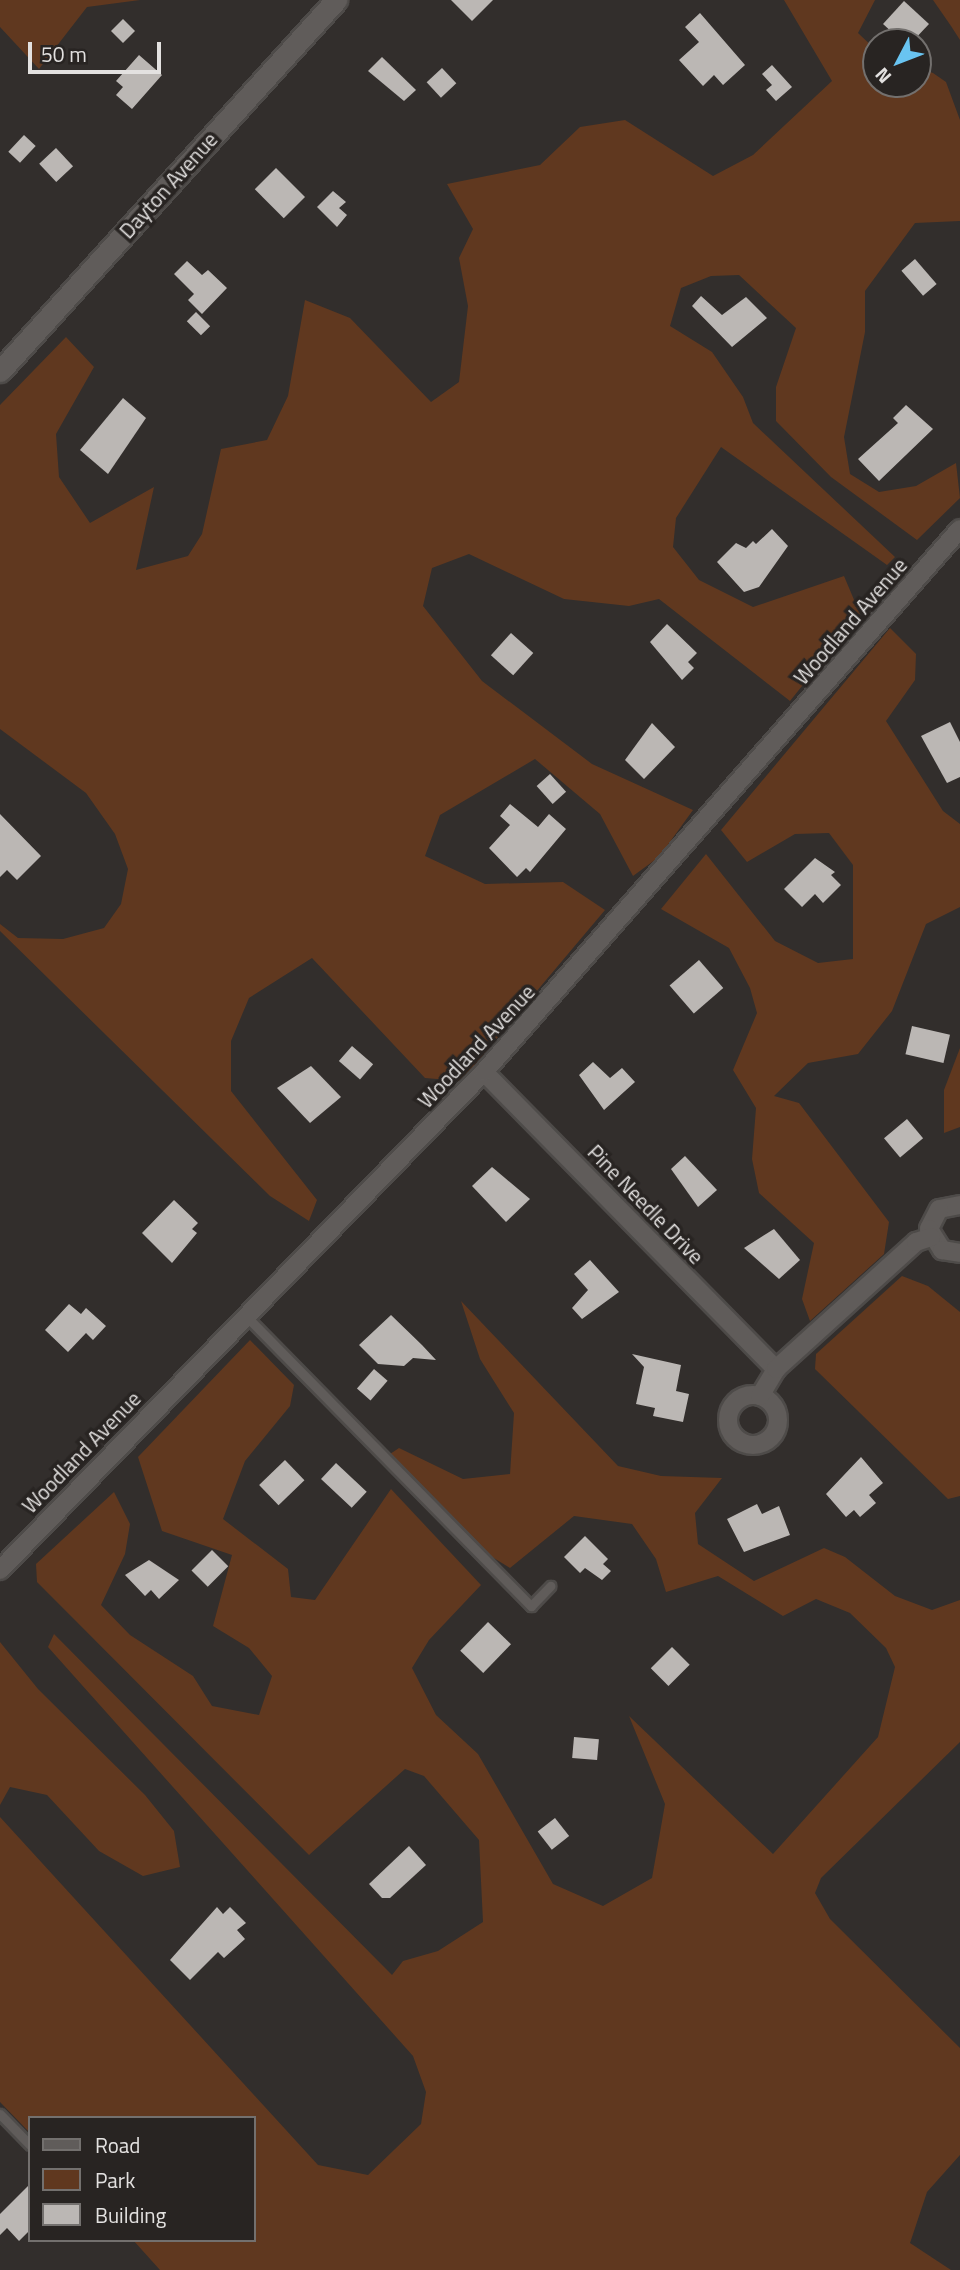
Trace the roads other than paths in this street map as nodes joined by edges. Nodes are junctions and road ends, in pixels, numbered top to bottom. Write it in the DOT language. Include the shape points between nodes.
graph roads {
  1 [pos="336,0"];
  2 [pos="0,371"];
  3 [pos="960,529"];
  4 [pos="484,1072"];
  5 [pos="960,1205"];
  6 [pos="931,1237"];
  7 [pos="960,1252"];
  8 [pos="246,1316"];
  9 [pos="776,1369"];
  10 [pos="760,1396"];
  11 [pos="0,1570"];
  12 [pos="550,1586"];
  13 [pos="0,2114"];
  14 [pos="28,2143"];
  1 -- 2 [label="street, Dayton Avenue"];
  3 -- 4 [label="street, Woodland Avenue"];
  4 -- 8 [label="street, Woodland Avenue"];
  4 -- 9 [label="street, Pine Needle Drive"];
  5 -- 6 [label="street" via="946,1205 934,1215"];
  6 -- 7 [label="street" via="942,1250"];
  6 -- 9 [label="street" via="916,1242"];
  8 -- 11 [label="street, Woodland Avenue"];
  8 -- 12 [label="lane" via="531,1606"];
  9 -- 10 [label="street"];
  13 -- 14 [label="lane"];
}
